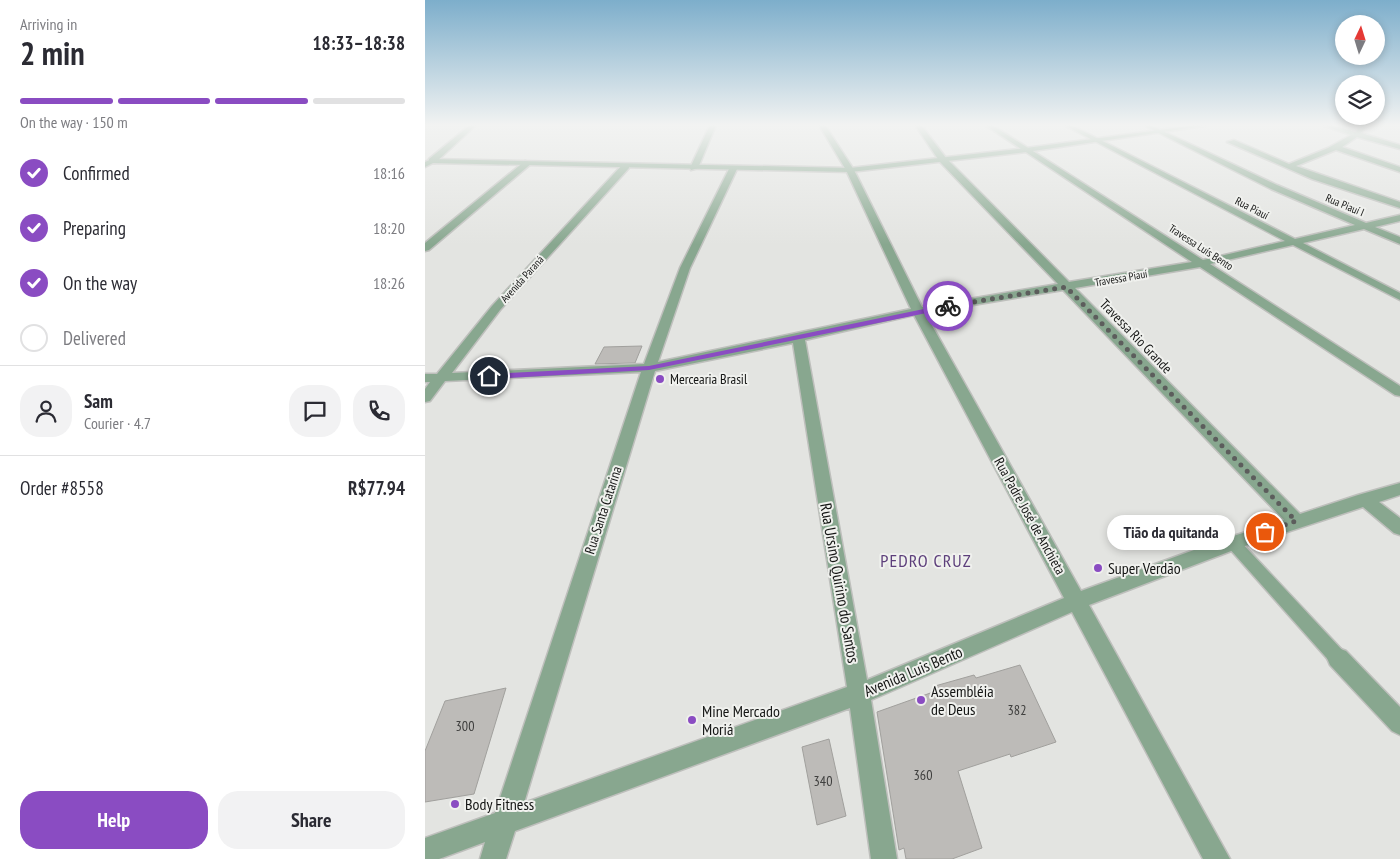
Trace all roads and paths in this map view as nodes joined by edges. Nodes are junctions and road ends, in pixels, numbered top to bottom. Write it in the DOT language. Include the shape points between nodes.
graph roads {
  1 [pos="525,165"];
  2 [pos="596,165"];
  3 [pos="694,165"];
  4 [pos="847,165"];
  5 [pos="896,165"];
  6 [pos="948,165"];
  7 [pos="1050,165"];
  8 [pos="1145,165"];
  9 [pos="1230,165"];
  10 [pos="1386,165"];
  11 [pos="626,166"];
  12 [pos="1290,166"];
  13 [pos="693,168"];
  14 [pos="733,169"];
  15 [pos="850,170"];
  16 [pos="1400,170"];
  17 [pos="1400,205"];
  18 [pos="1400,218"];
  19 [pos="1365,226"];
  20 [pos="1400,241"];
  21 [pos="1292,242"];
  22 [pos="425,248"];
  23 [pos="1203,263"];
  24 [pos="1066,287"];
  25 [pos="1400,298"];
  26 [pos="918,311"];
  27 [pos="798,338"];
  28 [pos="649,368"];
  29 [pos="425,378"];
  30 [pos="440,378"];
  31 [pos="1400,392"];
  32 [pos="425,398"];
  33 [pos="1400,489"];
  34 [pos="1364,499"];
  35 [pos="1296,521"];
  36 [pos="1400,528"];
  37 [pos="1233,543"];
  38 [pos="1077,601"];
  39 [pos="1339,658"];
  40 [pos="859,694"];
  41 [pos="1400,723"];
  42 [pos="504,822"];
  43 [pos="425,851"];
  44 [pos="493,859"];
  45 [pos="884,859"];
  46 [pos="1217,859"];
  1 -- 22 [label="street"];
  2 -- 11 [label="street"];
  3 -- 13 [label="street"];
  4 -- 15 [label="street, Rua Padre José de Anchieta"];
  5 -- 15 [label="street"];
  6 -- 24 [label="street, Travessa Rio Grande"];
  7 -- 23 [label="street, Travessa Luís Bento"];
  8 -- 21 [label="street, Rua Piauí"];
  9 -- 19 [label="street, Rua Piauí I"];
  10 -- 16 [label="street"];
  11 -- 13 [label="street"];
  11 -- 30 [label="street, Avenida Paraná" via="496,308"];
  12 -- 17 [label="street"];
  13 -- 14 [label="street"];
  14 -- 15 [label="street"];
  14 -- 28 [label="street, Rua Santa Catarina" via="685,268"];
  15 -- 26 [label="street, Rua Padre José de Anchieta"];
  18 -- 19 [label="street, Travessa Piauí"];
  19 -- 20 [label="street, Rua Piauí I"];
  19 -- 21 [label="street, Travessa Piauí"];
  21 -- 23 [label="street, Travessa Piauí"];
  21 -- 25 [label="street, Rua Piauí"];
  23 -- 24 [label="street, Travessa Piauí"];
  23 -- 31 [label="street, Travessa Luís Bento"];
  24 -- 26 [label="street, Travessa Piauí"];
  24 -- 35 [label="street, Travessa Rio Grande"];
  26 -- 27 [label="street, Travessa Piauí"];
  26 -- 38 [label="street, Rua Padre José de Anchieta"];
  27 -- 28 [label="street, Travessa Piauí"];
  27 -- 40 [label="street, Rua Ursino Quirino do Santos"];
  28 -- 30 [label="street, Travessa Piauí"];
  28 -- 42 [label="street, Rua Santa Catarina"];
  29 -- 30 [label="street, Travessa Piauí"];
  30 -- 32 [label="street, Avenida Paraná"];
  33 -- 34 [label="street, Avenida Luis Bento"];
  34 -- 35 [label="street, Avenida Luis Bento"];
  34 -- 36 [label="street"];
  35 -- 37 [label="street, Avenida Luis Bento"];
  37 -- 38 [label="street, Avenida Luis Bento"];
  37 -- 39 [label="lane"];
  38 -- 40 [label="street, Avenida Luis Bento"];
  38 -- 46 [label="street, Rua Padre José de Anchieta"];
  39 -- 41 [label="street"];
  40 -- 42 [label="street, Avenida Luis Bento"];
  40 -- 45 [label="street, Rua Ursino Quirino do Santos"];
  42 -- 43 [label="street, Avenida Luis Bento"];
  42 -- 44 [label="street, Rua Santa Catarina"];
}
